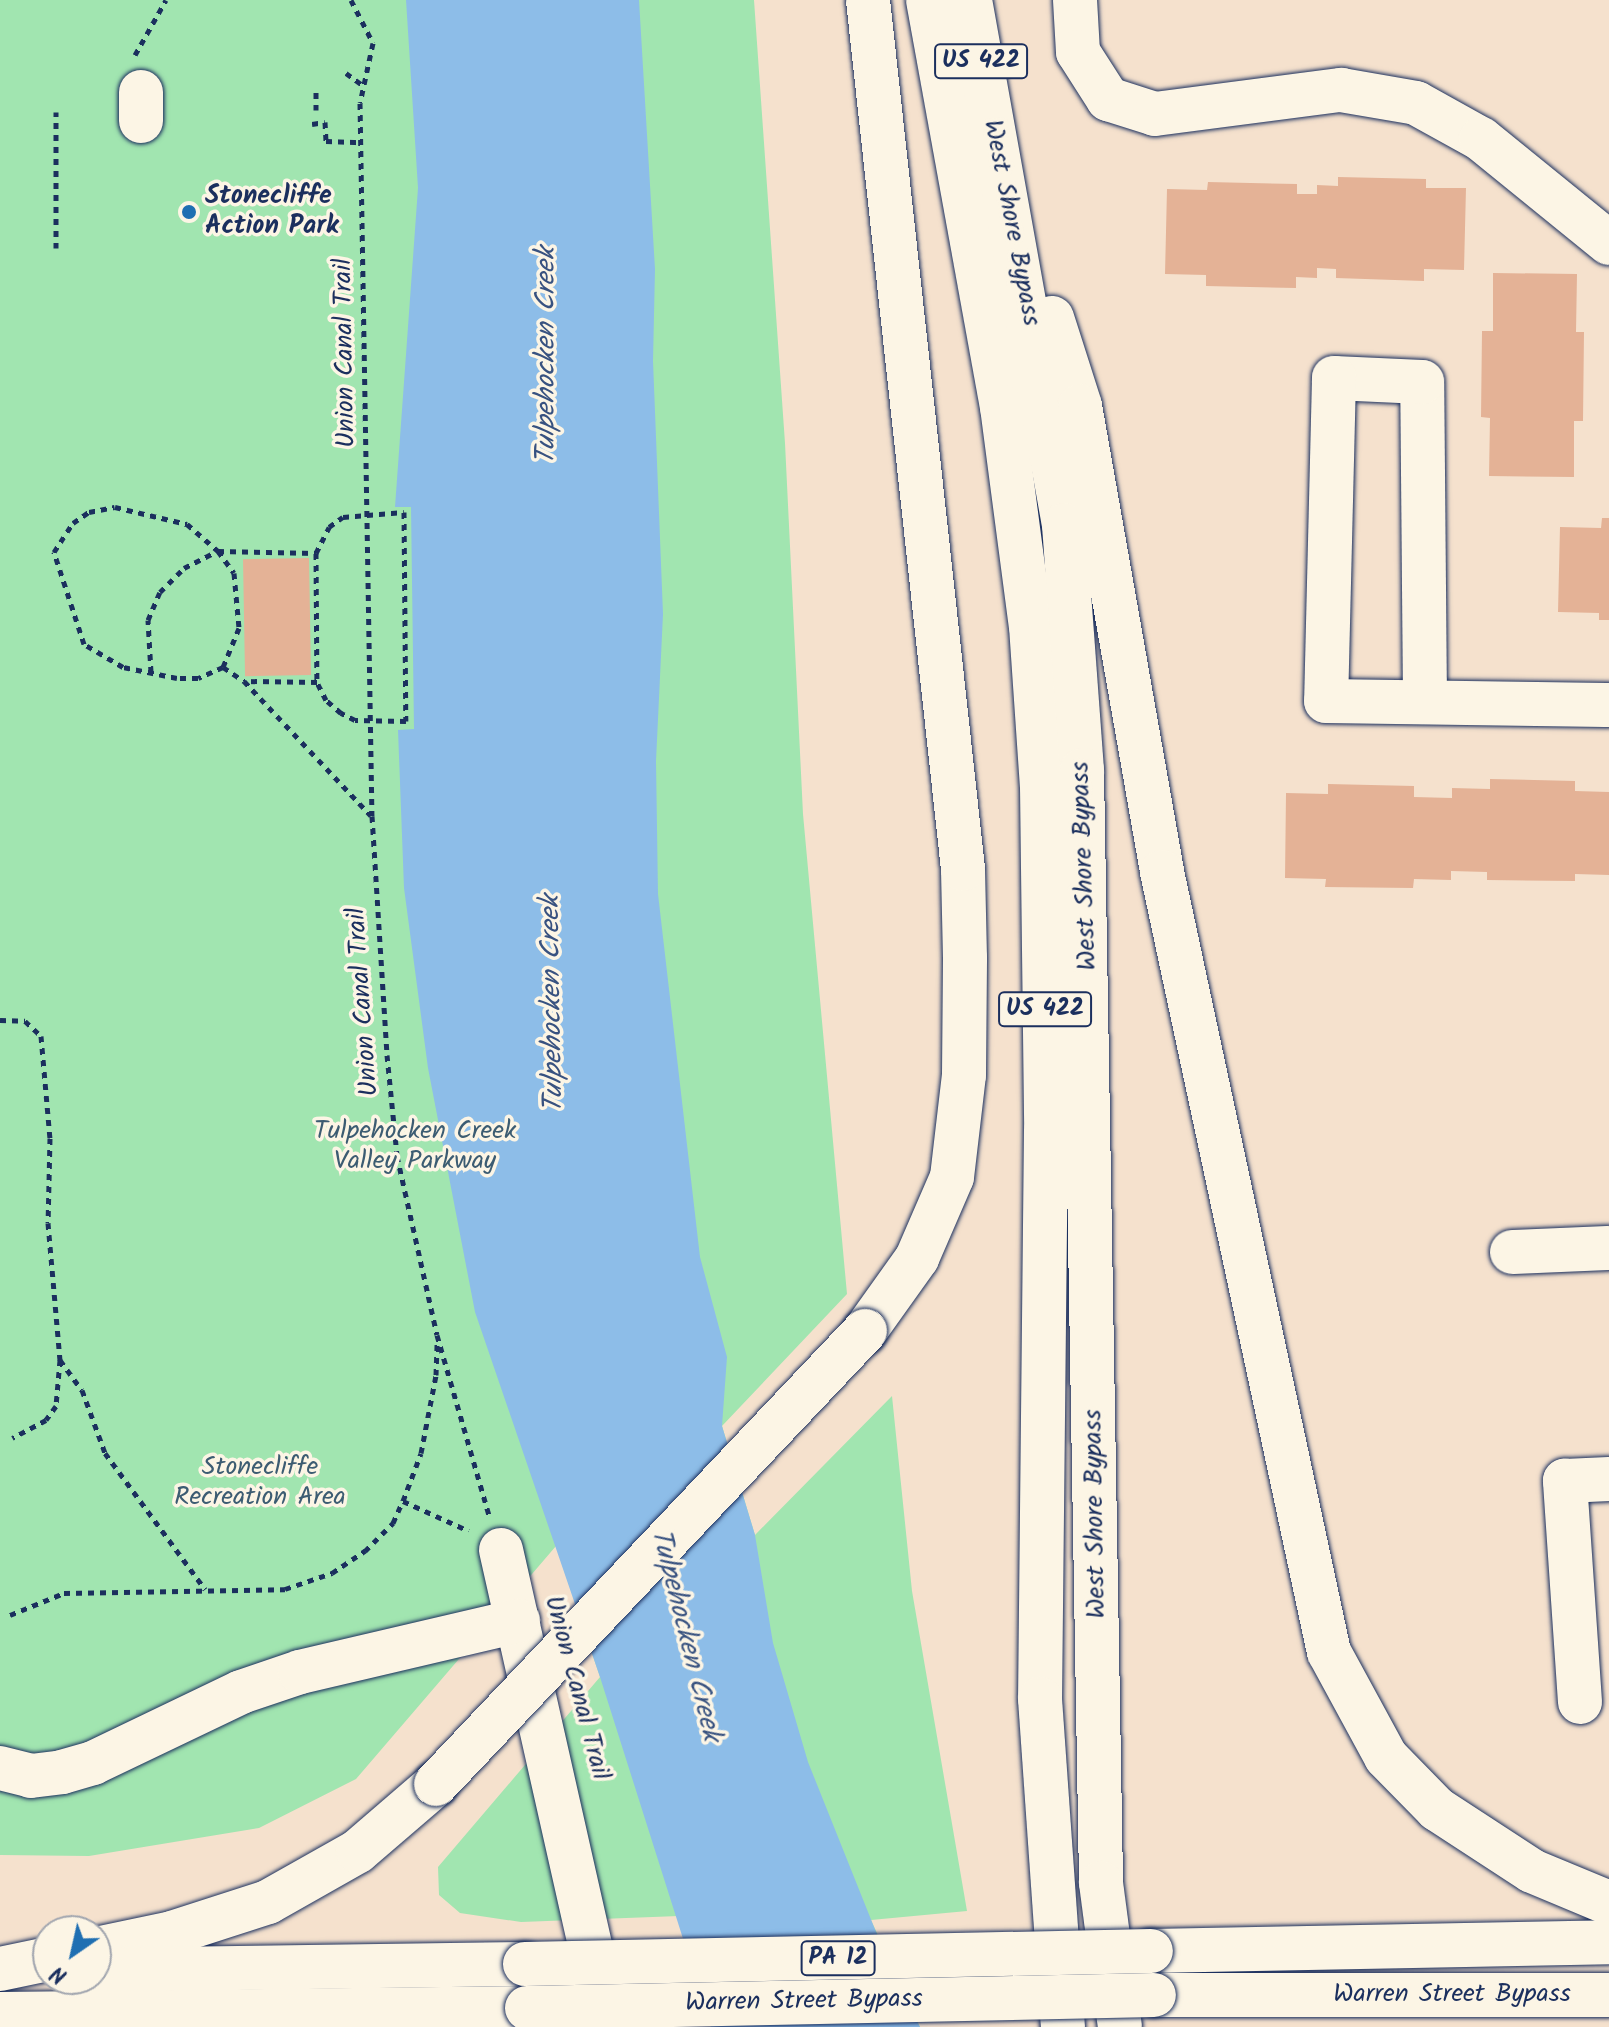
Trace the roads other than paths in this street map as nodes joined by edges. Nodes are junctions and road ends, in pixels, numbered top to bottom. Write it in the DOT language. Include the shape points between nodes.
graph roads {
  1 [pos="868,0"];
  2 [pos="928,0"];
  3 [pos="970,0"];
  4 [pos="1075,0"];
  5 [pos="992,122"];
  6 [pos="1609,243"];
  7 [pos="1425,702"];
  8 [pos="1609,705"];
  9 [pos="1609,1248"];
  10 [pos="1512,1252"];
  11 [pos="1609,1479"];
  12 [pos="501,1550"];
  13 [pos="518,1621"];
  14 [pos="1580,1702"];
  15 [pos="0,1768"];
  16 [pos="1609,1903"];
  17 [pos="1609,1942"];
  18 [pos="112,1946"];
  19 [pos="32,1963"];
  20 [pos="0,1970"];
  21 [pos="112,1970"];
  22 [pos="32,1971"];
  23 [pos="1609,1995"];
  24 [pos="0,2014"];
  25 [pos="595,2027"];
  26 [pos="1063,2027"];
  27 [pos="1120,2027"];
  1 -- 18 [label="main road, bridge" via="963,869 964,1075 952,1177 917,1258 865,1331 436,1784 358,1851 268,1902"];
  2 -- 26 [label="main road, West Shore Bypass / US 422" via="1002,407 1031,626 1039,742 1046,1130 1040,1699"];
  3 -- 5 [label="main road, West Shore Bypass / US 422"];
  4 -- 6 [label="main road" via="1078,52 1108,99 1155,114 1341,90 1416,103 1481,139"];
  5 -- 16 [label="main road, US 422" via="1080,406 1162,872 1329,1652 1386,1757 1437,1809 1521,1865"];
  5 -- 27 [label="main road, West Shore Bypass" via="1064,525 1082,770 1101,1883"];
  7 -- 7 [label="main road" via="1326,701 1334,378 1422,382"];
  7 -- 8 [label="main road"];
  9 -- 10 [label="main road"];
  11 -- 14 [label="main road" via="1565,1481"];
  12 -- 13 [label="main road"];
  13 -- 15 [label="main road" via="300,1672 241,1692 93,1763 62,1772 31,1776"];
  13 -- 25 [label="main road" via="596,1972"];
  17 -- 21 [label="main road, Warren Street Bypass / PA 12, bridge"];
  19 -- 20 [label="main road"];
  20 -- 22 [label="main road"];
  23 -- 24 [label="main road, Warren Street Bypass / PA 12, bridge" via="1154,1995"];
}
